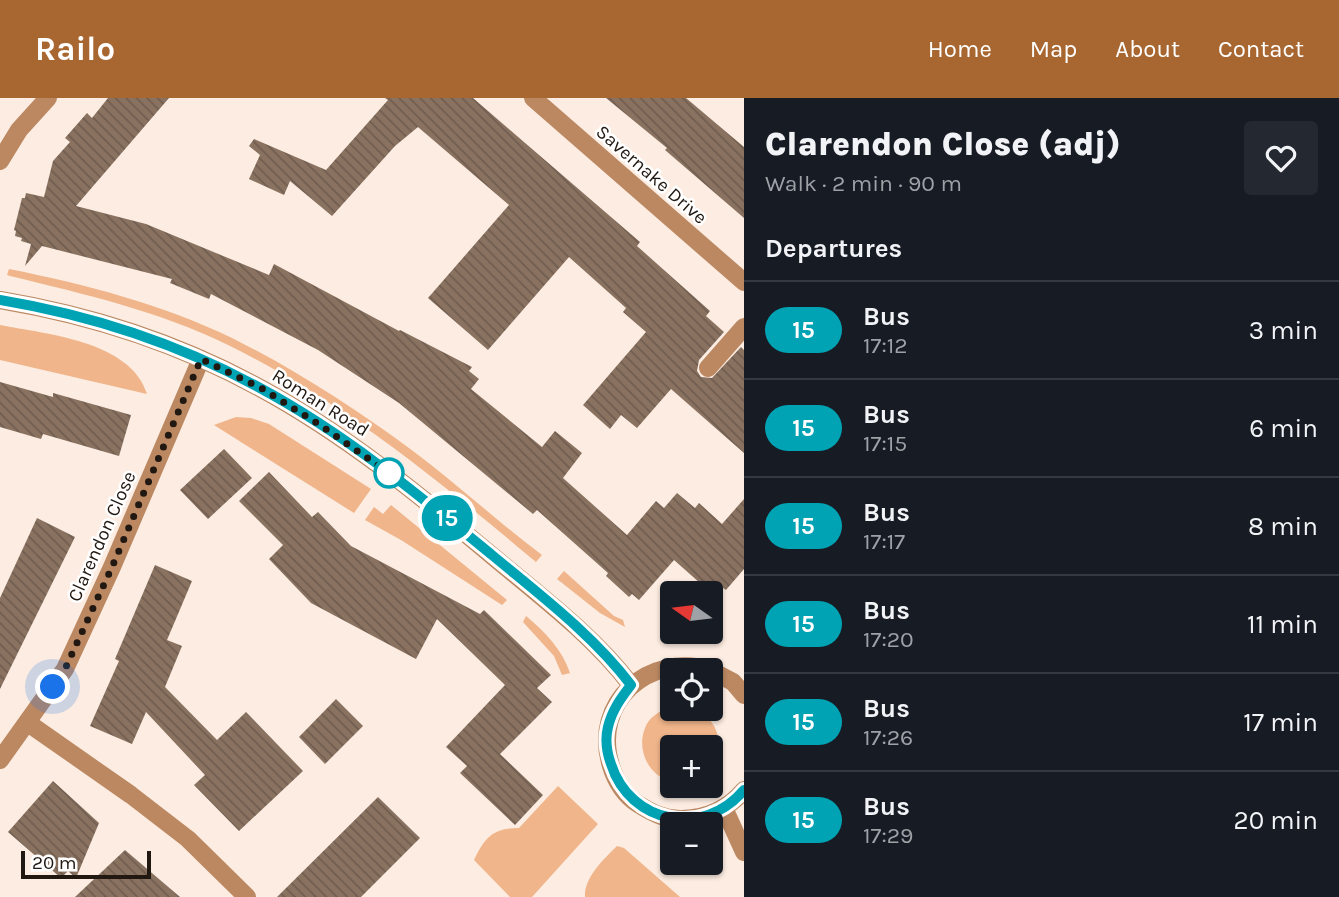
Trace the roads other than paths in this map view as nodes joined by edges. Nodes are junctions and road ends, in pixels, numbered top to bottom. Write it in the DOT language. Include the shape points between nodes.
graph roads {
  1 [pos="48,98"];
  2 [pos="533,98"];
  3 [pos="0,161"];
  4 [pos="744,282"];
  5 [pos="0,300"];
  6 [pos="744,327"];
  7 [pos="201,359"];
  8 [pos="708,368"];
  9 [pos="660,670"];
  10 [pos="723,675"];
  11 [pos="740,682"];
  12 [pos="631,685"];
  13 [pos="28,723"];
  14 [pos="0,760"];
  15 [pos="744,790"];
  16 [pos="724,808"];
  17 [pos="744,852"];
  18 [pos="247,897"];
  1 -- 3 [label="street" via="19,130"];
  2 -- 4 [label="street, Savernake Drive"];
  5 -- 7 [label="street, Roman Road" via="128,331"];
  6 -- 8 [label="street"];
  7 -- 12 [label="street, Roman Road" via="261,388 320,425 428,502 613,661"];
  7 -- 13 [label="street, Clarendon Close" via="65,669"];
  9 -- 12 [label="street"];
  10 -- 11 [label="street"];
  12 -- 16 [label="street" via="616,705 607,729 607,755 615,778 630,799 651,813 676,819 701,818"];
  13 -- 14 [label="street, Clarendon Close"];
  13 -- 18 [label="street" via="188,839"];
  15 -- 16 [label="street"];
  16 -- 17 [label="street"];
}
